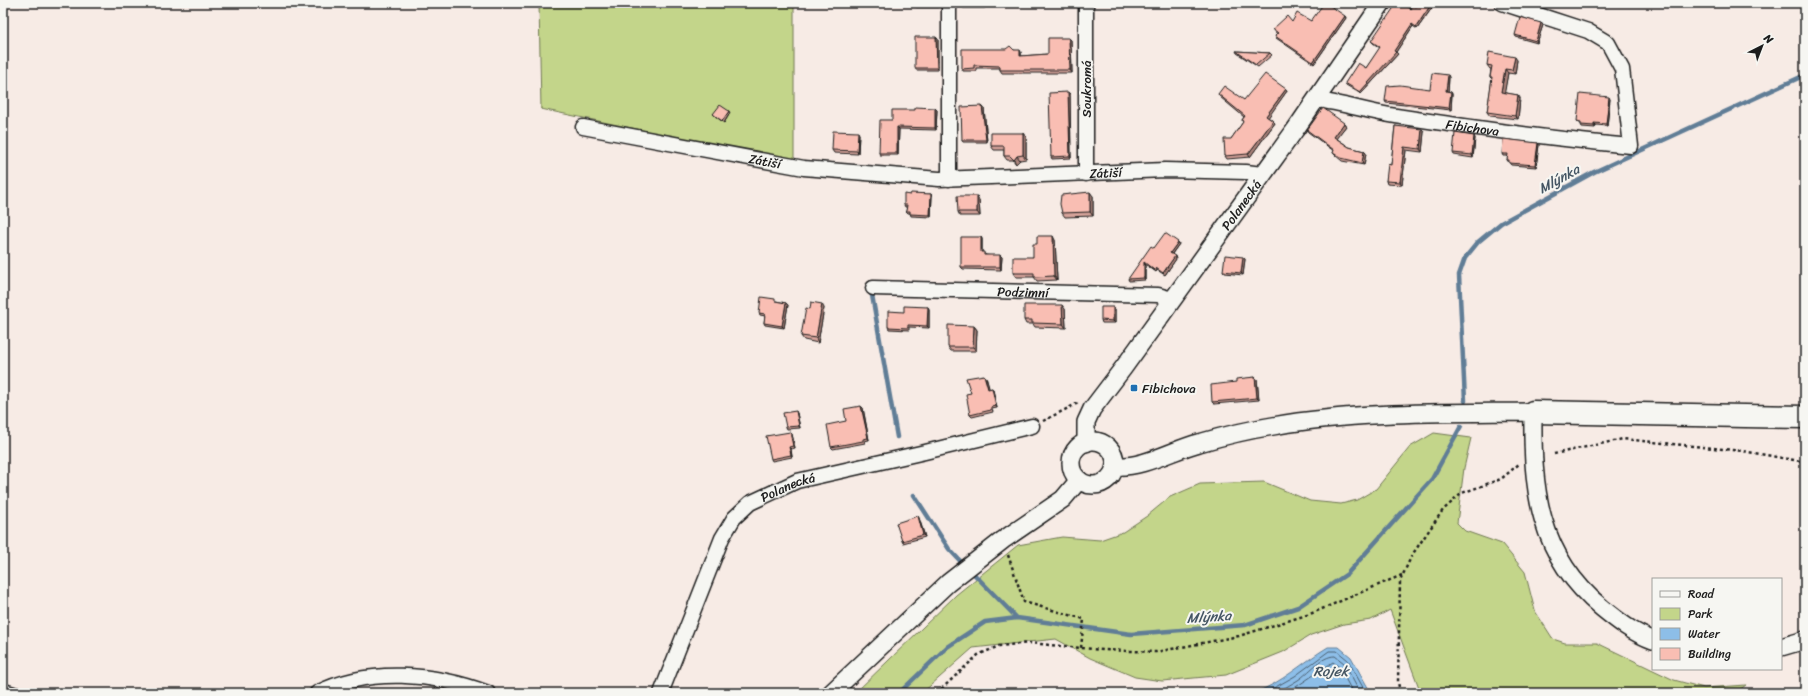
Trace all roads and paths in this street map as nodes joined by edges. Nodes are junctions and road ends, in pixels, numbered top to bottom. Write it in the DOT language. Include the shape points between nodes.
graph roads {
  1 [pos="949,3"];
  2 [pos="1086,3"];
  3 [pos="1382,3"];
  4 [pos="1502,3"];
  5 [pos="1316,100"];
  6 [pos="583,127"];
  7 [pos="1086,174"];
  8 [pos="1262,174"];
  9 [pos="949,179"];
  10 [pos="873,288"];
  11 [pos="1172,299"];
  12 [pos="1077,404"];
  13 [pos="1533,412"];
  14 [pos="1679,415"];
  15 [pos="1805,416"];
  16 [pos="1032,426"];
  17 [pos="1805,427"];
  18 [pos="1086,443"];
  19 [pos="1554,454"];
  20 [pos="1532,458"];
  21 [pos="1805,462"];
  22 [pos="1115,466"];
  23 [pos="1079,480"];
  24 [pos="1003,540"];
  25 [pos="1402,575"];
  26 [pos="1652,640"];
  27 [pos="1805,640"];
  28 [pos="1782,647"];
  29 [pos="1081,648"];
  30 [pos="3,687"];
  31 [pos="22,693"];
  32 [pos="317,693"];
  33 [pos="488,693"];
  34 [pos="661,693"];
  35 [pos="831,693"];
  36 [pos="937,693"];
  37 [pos="1400,693"];
  1 -- 9 [label="street"];
  2 -- 7 [label="street, Soukromá"];
  3 -- 5 [label="street, Polanecká"];
  4 -- 5 [label="street, Fibichova" via="1588,31 1608,43 1622,69 1631,146 1395,116"];
  5 -- 8 [label="street, Polanecká"];
  6 -- 9 [label="street, Zátiší" via="804,168"];
  7 -- 8 [label="street, Zátiší" via="1165,170"];
  7 -- 9 [label="street, Zátiší"];
  8 -- 11 [label="street, Polanecká"];
  10 -- 11 [label="street, Podzimní" via="1158,295"];
  11 -- 18 [label="street, Polanecká" via="1096,403 1086,422"];
  12 -- 16 [label="path"];
  13 -- 14 [label="highway"];
  13 -- 20 [label="street"];
  13 -- 22 [label="street" via="1419,414 1308,421 1243,432 1198,443 1138,463"];
  14 -- 15 [label="highway"];
  14 -- 17 [label="highway"];
  16 -- 34 [label="street, Polanecká" via="797,481 750,503 734,518 722,538"];
  18 -- 22 [label="street" via="1099,442 1108,447 1114,455"];
  18 -- 23 [label="street" via="1076,451 1072,460 1072,469"];
  19 -- 21 [label="path" via="1623,439 1743,451"];
  20 -- 25 [label="path" via="1522,461 1501,479 1462,493 1443,510 1412,555"];
  20 -- 26 [label="street" via="1546,531 1566,570 1610,615 1628,629"];
  22 -- 23 [label="street" via="1110,478 1101,483 1091,485"];
  23 -- 24 [label="street" via="1063,499"];
  24 -- 29 [label="path" via="1024,602 1084,620"];
  24 -- 35 [label="street" via="948,583"];
  25 -- 29 [label="path" via="1310,614 1239,636 1156,652"];
  25 -- 37 [label="path" via="1398,682"];
  27 -- 28 [label="street"];
  29 -- 36 [label="path" via="1029,643 999,646 978,655"];
  30 -- 31 [label="lane"];
  32 -- 33 [label="street" via="350,680 388,676 433,679"];
}
